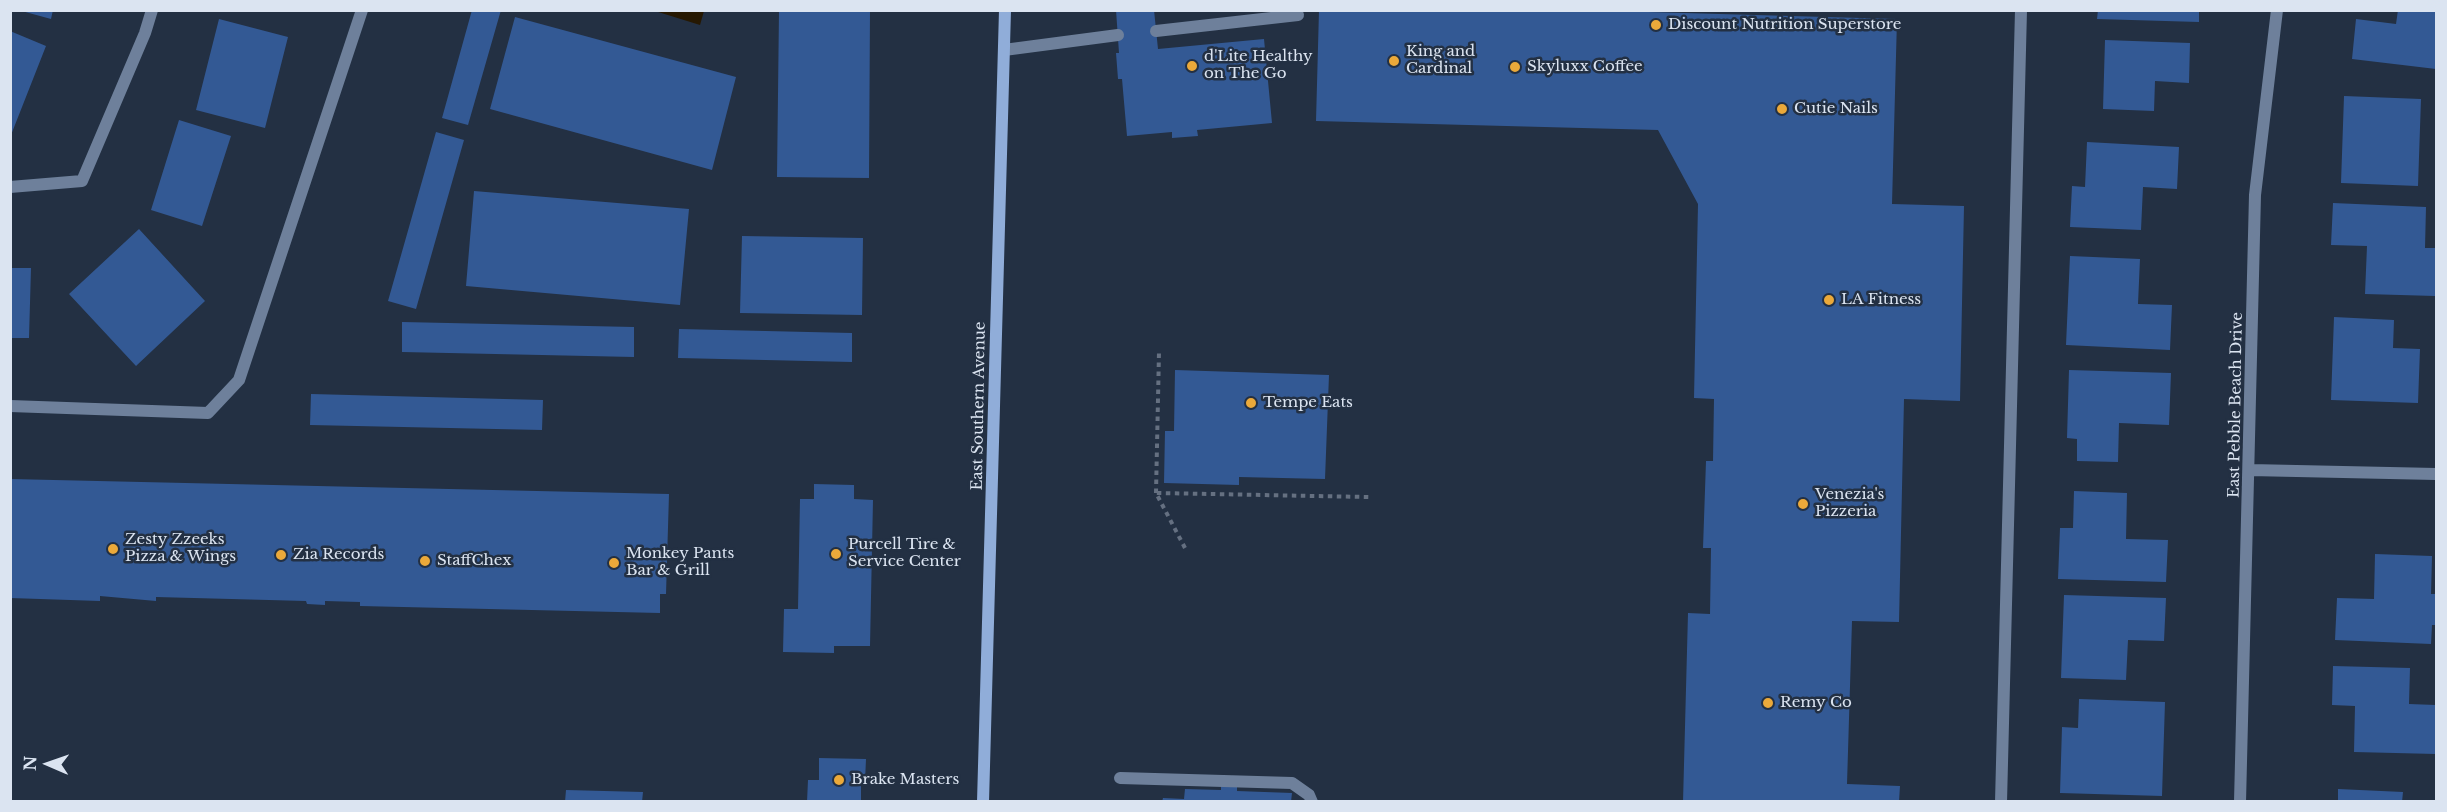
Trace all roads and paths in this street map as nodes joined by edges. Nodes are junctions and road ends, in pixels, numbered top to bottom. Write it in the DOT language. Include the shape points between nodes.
graph roads {
  1 [pos="152,10"];
  2 [pos="362,10"];
  3 [pos="1005,10"];
  4 [pos="2021,10"];
  5 [pos="2277,10"];
  6 [pos="1298,15"];
  7 [pos="1156,31"];
  8 [pos="1118,35"];
  9 [pos="1004,50"];
  10 [pos="10,187"];
  11 [pos="1160,352"];
  12 [pos="10,406"];
  13 [pos="2250,470"];
  14 [pos="2436,474"];
  15 [pos="1156,493"];
  16 [pos="1369,497"];
  17 [pos="1185,548"];
  18 [pos="1119,778"];
  19 [pos="983,801"];
  20 [pos="1312,801"];
  21 [pos="2001,801"];
  22 [pos="2240,801"];
  1 -- 10 [label="street" via="82,182"];
  2 -- 12 [label="street" via="239,380 208,413"];
  3 -- 9 [label="main road, East Southern Avenue"];
  4 -- 21 [label="street"];
  5 -- 13 [label="street, East Pebble Beach Drive" via="2255,195"];
  6 -- 7 [label="street"];
  8 -- 9 [label="street"];
  9 -- 19 [label="main road, East Southern Avenue"];
  11 -- 15 [label="path"];
  13 -- 14 [label="street"];
  13 -- 22 [label="street, East Pebble Beach Drive"];
  15 -- 16 [label="path"];
  15 -- 17 [label="path"];
  18 -- 20 [label="street" via="1292,783"];
}
